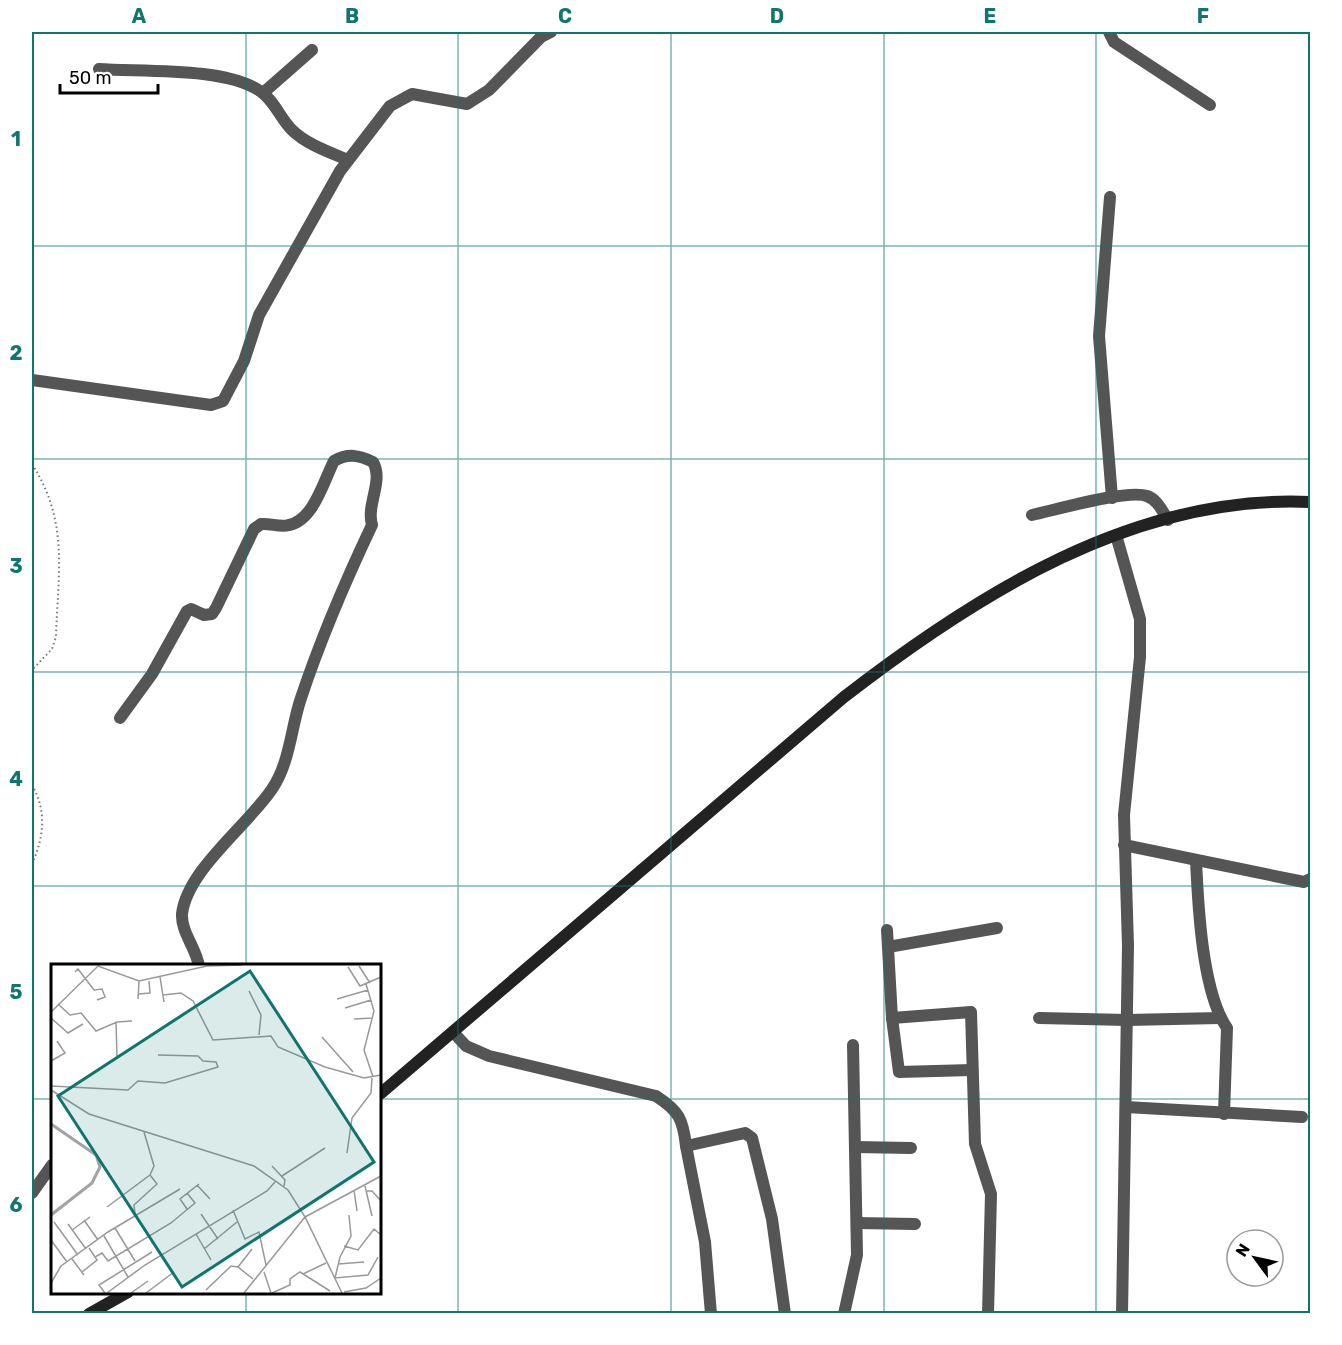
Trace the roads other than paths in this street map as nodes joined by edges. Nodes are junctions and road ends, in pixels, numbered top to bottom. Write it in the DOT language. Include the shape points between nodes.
graph roads {
  1 [pos="550,32"];
  2 [pos="1108,32"];
  3 [pos="312,50"];
  4 [pos="99,69"];
  5 [pos="263,93"];
  6 [pos="1210,105"];
  7 [pos="348,160"];
  8 [pos="1110,197"];
  9 [pos="32,380"];
  10 [pos="1113,498"];
  11 [pos="1311,502"];
  12 [pos="1032,515"];
  13 [pos="1168,520"];
  14 [pos="1116,535"];
  15 [pos="120,718"];
  16 [pos="1124,845"];
  17 [pos="1196,860"];
  18 [pos="1311,879"];
  19 [pos="997,928"];
  20 [pos="887,930"];
  21 [pos="888,947"];
  22 [pos="199,964"];
  23 [pos="892,1018"];
  24 [pos="1039,1018"];
  25 [pos="1220,1018"];
  26 [pos="1127,1020"];
  27 [pos="453,1032"];
  28 [pos="853,1045"];
  29 [pos="972,1070"];
  30 [pos="381,1093"];
  31 [pos="1126,1107"];
  32 [pos="1224,1114"];
  33 [pos="1302,1117"];
  34 [pos="686,1146"];
  35 [pos="855,1147"];
  36 [pos="911,1148"];
  37 [pos="51,1166"];
  38 [pos="32,1192"];
  39 [pos="857,1223"];
  40 [pos="915,1224"];
  41 [pos="126,1294"];
  42 [pos="89,1314"];
  43 [pos="711,1314"];
  44 [pos="785,1314"];
  45 [pos="844,1314"];
  46 [pos="988,1314"];
  47 [pos="1122,1314"];
  1 -- 7 [label="street" via="489,90 468,104 403,97 390,106"];
  2 -- 6 [label="street" via="1114,42"];
  3 -- 5 [label="street"];
  4 -- 5 [label="street" via="219,75 252,85"];
  5 -- 7 [label="street" via="292,130 322,150"];
  7 -- 9 [label="street" via="259,315 244,361 223,400 211,405"];
  8 -- 10 [label="street" via="1098,336"];
  10 -- 12 [label="street"];
  10 -- 13 [label="street" via="1145,495 1156,501"];
  11 -- 13 [label="main road" via="1240,505"];
  13 -- 14 [label="main road"];
  14 -- 16 [label="street" via="1140,619"];
  14 -- 27 [label="main road" via="1014,580 902,652 844,697"];
  15 -- 22 [label="street" via="152,674 187,611 212,614 254,530 261,524 288,526 309,511 334,461 357,456 373,462 376,474 370,510 372,525 324,633 279,776 272,790 237,827 192,887 182,914"];
  16 -- 17 [label="street"];
  16 -- 26 [label="street"];
  17 -- 18 [label="street" via="1304,882"];
  17 -- 25 [label="street" via="1198,912"];
  19 -- 21 [label="street"];
  20 -- 21 [label="street"];
  21 -- 23 [label="street"];
  23 -- 29 [label="street" via="899,1072"];
  23 -- 29 [label="street" via="971,1012"];
  24 -- 26 [label="street"];
  25 -- 26 [label="street"];
  25 -- 32 [label="street" via="1227,1028"];
  26 -- 31 [label="street"];
  27 -- 30 [label="main road"];
  27 -- 34 [label="street" via="466,1046 489,1056 657,1096 675,1108 684,1127"];
  28 -- 35 [label="street"];
  29 -- 46 [label="street" via="975,1144 991,1194"];
  31 -- 32 [label="street"];
  31 -- 47 [label="street"];
  32 -- 33 [label="street"];
  34 -- 43 [label="street" via="705,1242"];
  34 -- 44 [label="street" via="745,1133 752,1138 772,1219"];
  35 -- 36 [label="street"];
  35 -- 39 [label="street"];
  37 -- 38 [label="street"];
  39 -- 40 [label="street"];
  39 -- 45 [label="street" via="857,1255"];
  41 -- 42 [label="main road"];
}
